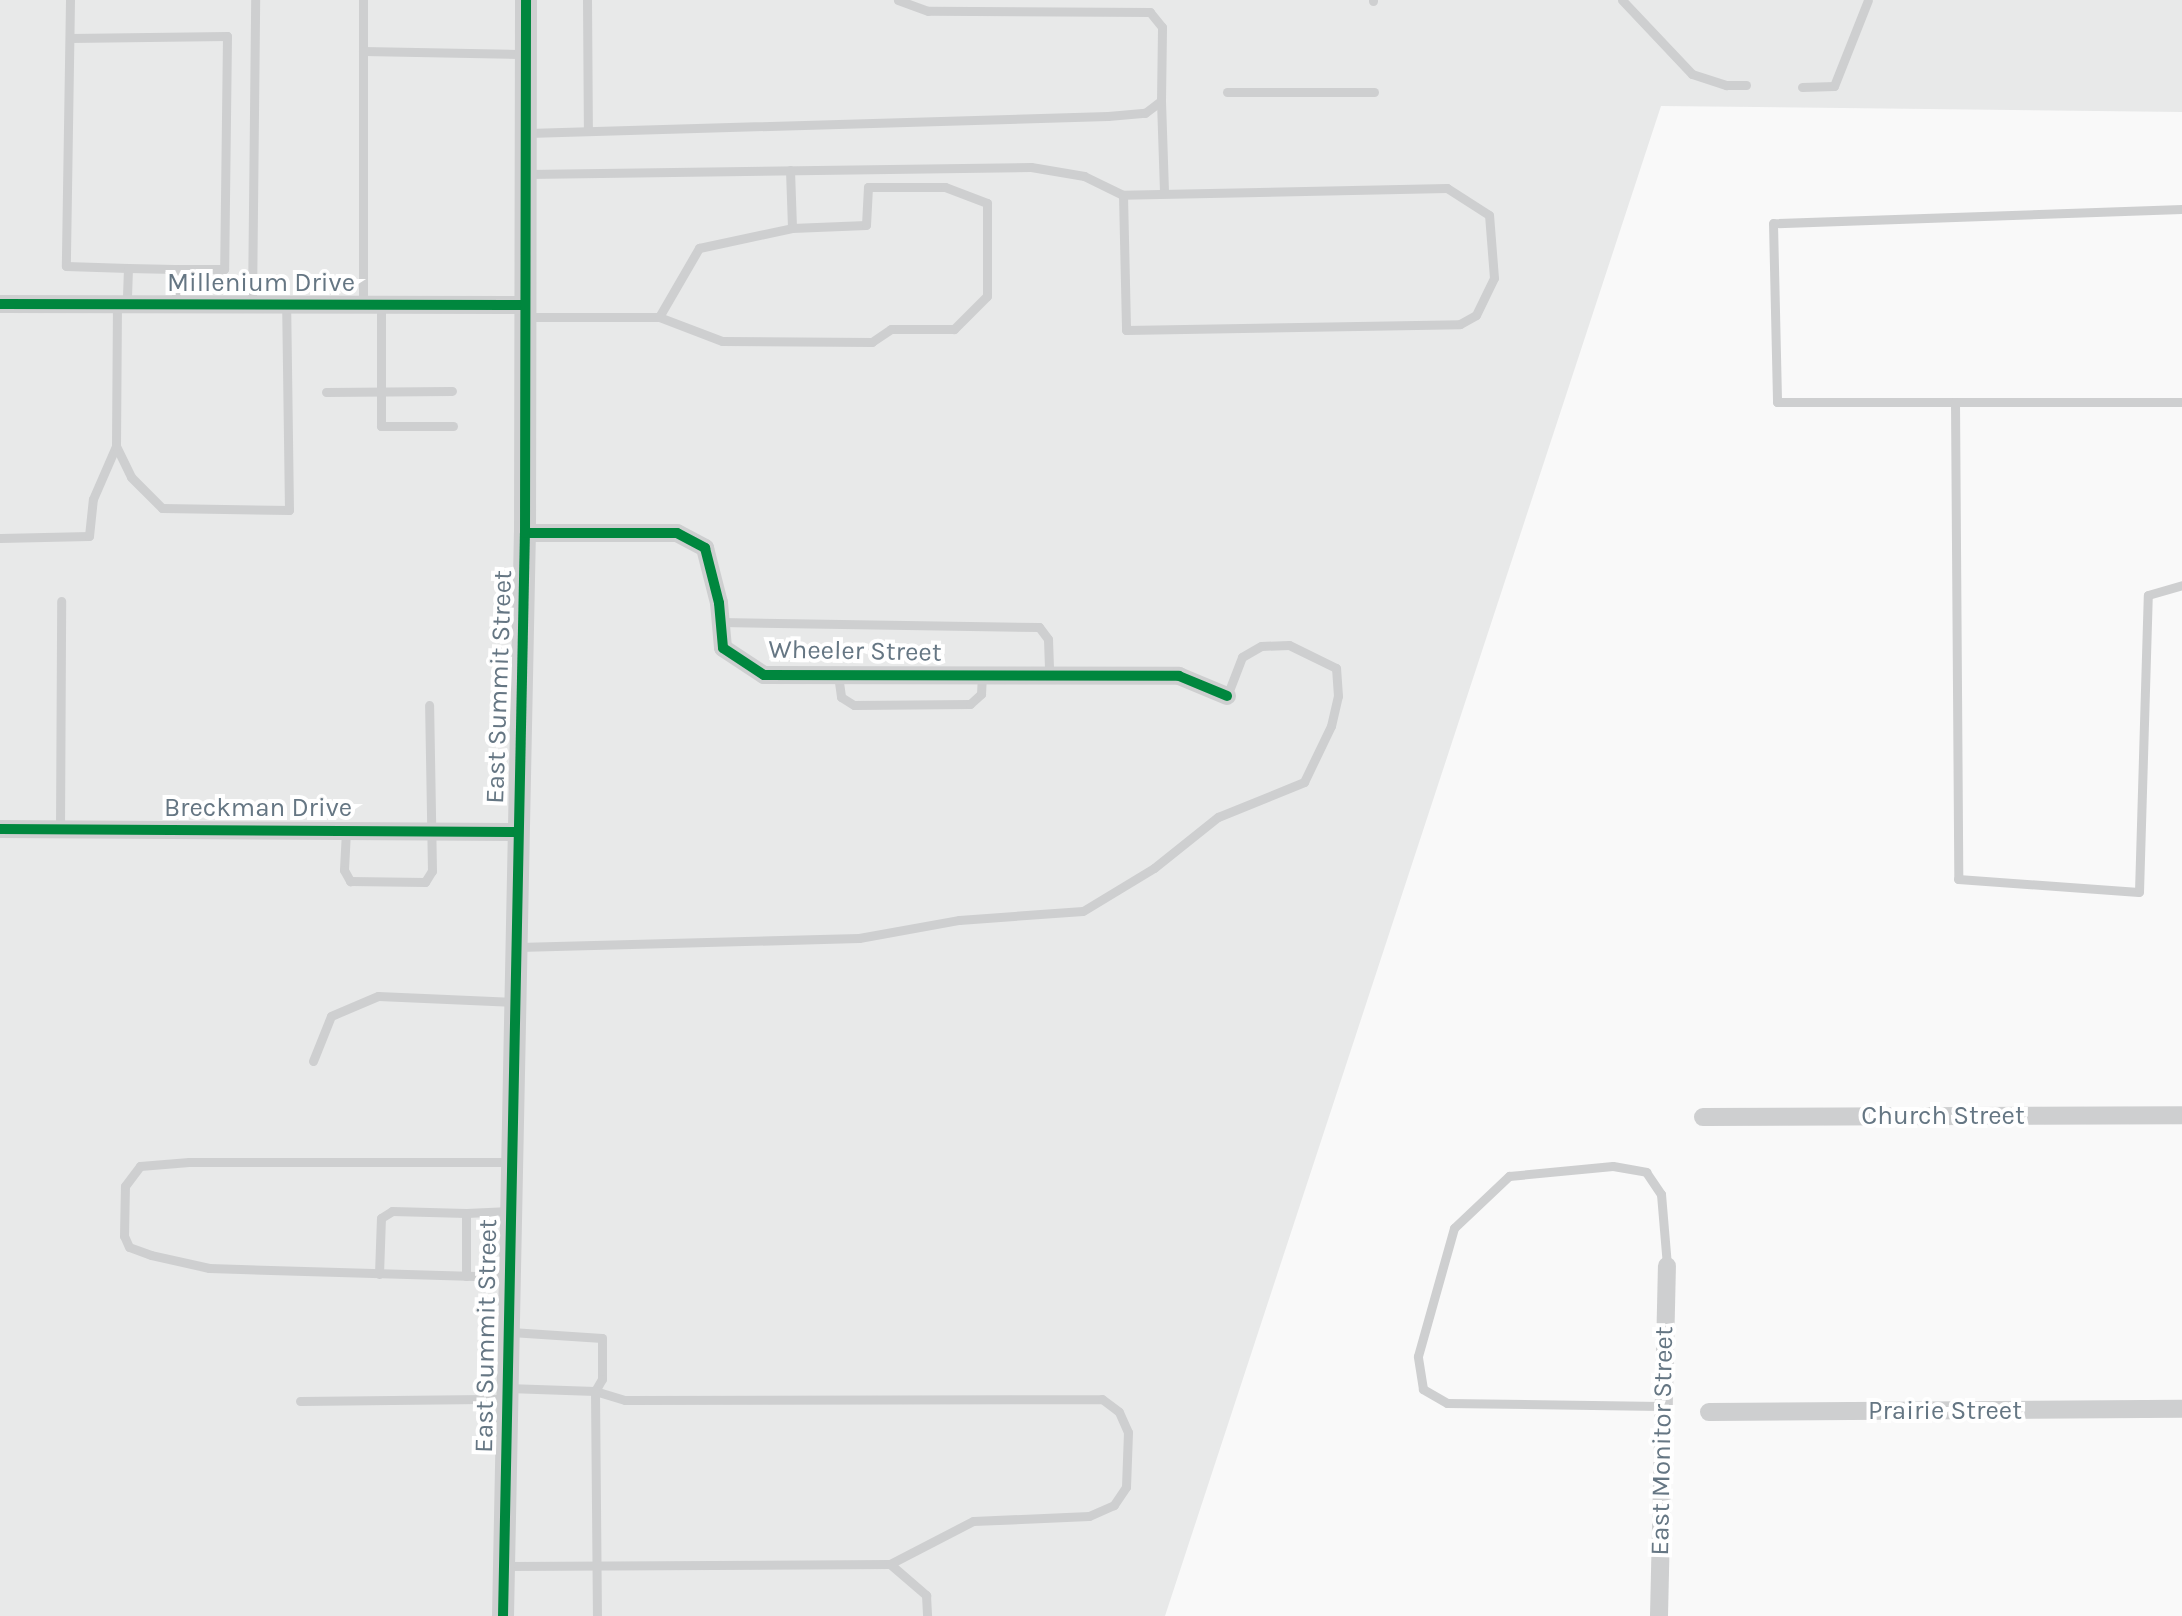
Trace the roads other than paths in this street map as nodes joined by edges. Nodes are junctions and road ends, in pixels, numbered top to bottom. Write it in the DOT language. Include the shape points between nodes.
graph roads {
  1 [pos="70,0"];
  2 [pos="255,0"];
  3 [pos="363,0"];
  4 [pos="526,0"];
  5 [pos="587,0"];
  6 [pos="898,0"];
  7 [pos="1622,0"];
  8 [pos="1868,0"];
  9 [pos="70,38"];
  10 [pos="363,51"];
  11 [pos="526,54"];
  12 [pos="1746,85"];
  13 [pos="1802,87"];
  14 [pos="1227,92"];
  15 [pos="1374,92"];
  16 [pos="1161,101"];
  17 [pos="588,131"];
  18 [pos="524,133"];
  19 [pos="867,168"];
  20 [pos="790,170"];
  21 [pos="524,174"];
  22 [pos="868,187"];
  23 [pos="1164,193"];
  24 [pos="1123,195"];
  25 [pos="2182,209"];
  26 [pos="792,228"];
  27 [pos="128,268"];
  28 [pos="175,269"];
  29 [pos="0,304"];
  30 [pos="122,304"];
  31 [pos="176,304"];
  32 [pos="252,305"];
  33 [pos="286,305"];
  34 [pos="372,305"];
  35 [pos="522,311"];
  36 [pos="659,317"];
  37 [pos="452,391"];
  38 [pos="326,392"];
  39 [pos="382,392"];
  40 [pos="1955,402"];
  41 [pos="2182,402"];
  42 [pos="453,426"];
  43 [pos="116,446"];
  44 [pos="525,533"];
  45 [pos="0,538"];
  46 [pos="2182,585"];
  47 [pos="61,601"];
  48 [pos="721,622"];
  49 [pos="838,675"];
  50 [pos="982,675"];
  51 [pos="1049,676"];
  52 [pos="1227,696"];
  53 [pos="429,705"];
  54 [pos="0,829"];
  55 [pos="60,829"];
  56 [pos="346,831"];
  57 [pos="432,831"];
  58 [pos="516,832"];
  59 [pos="515,947"];
  60 [pos="514,1002"];
  61 [pos="313,1061"];
  62 [pos="2182,1115"];
  63 [pos="1703,1117"];
  64 [pos="511,1162"];
  65 [pos="510,1211"];
  66 [pos="466,1213"];
  67 [pos="1667,1266"];
  68 [pos="379,1274"];
  69 [pos="466,1276"];
  70 [pos="509,1277"];
  71 [pos="508,1332"];
  72 [pos="595,1391"];
  73 [pos="507,1394"];
  74 [pos="300,1401"];
  75 [pos="1661,1406"];
  76 [pos="2182,1409"];
  77 [pos="1709,1412"];
  78 [pos="597,1564"];
  79 [pos="890,1564"];
  80 [pos="505,1566"];
  81 [pos="503,1616"];
  82 [pos="597,1616"];
  83 [pos="927,1616"];
  84 [pos="1659,1616"];
  1 -- 9 [label="lane"];
  2 -- 32 [label="lane"];
  3 -- 10 [label="lane"];
  4 -- 11 [label="street, East Summit Street"];
  5 -- 17 [label="lane"];
  6 -- 16 [label="lane" via="928,11 1150,12 1162,27"];
  7 -- 12 [label="lane" via="1692,74"];
  8 -- 13 [label="lane" via="1834,86"];
  9 -- 27 [label="lane" via="66,266"];
  9 -- 28 [label="lane" via="227,36 224,269"];
  10 -- 11 [label="lane"];
  10 -- 34 [label="lane"];
  11 -- 18 [label="street, East Summit Street"];
  14 -- 15 [label="lane"];
  16 -- 17 [label="lane" via="1145,113 1108,116"];
  16 -- 23 [label="lane"];
  17 -- 18 [label="lane"];
  18 -- 21 [label="street, East Summit Street"];
  19 -- 20 [label="lane"];
  19 -- 22 [label="lane"];
  19 -- 24 [label="lane" via="1031,167 1084,176"];
  20 -- 21 [label="lane"];
  20 -- 26 [label="lane"];
  21 -- 35 [label="street, East Summit Street"];
  22 -- 26 [label="lane" via="866,225"];
  22 -- 36 [label="lane" via="945,187 987,203 987,296 954,329 891,329 872,342 722,341"];
  23 -- 24 [label="lane"];
  23 -- 24 [label="lane" via="1447,188 1489,215 1494,278 1476,315 1460,324 1126,330"];
  25 -- 40 [label="lane" via="1773,223 1777,402"];
  26 -- 36 [label="lane" via="699,248"];
  27 -- 28 [label="lane"];
  27 -- 30 [label="lane"];
  28 -- 31 [label="lane"];
  29 -- 30 [label="street, Millenium Drive"];
  30 -- 31 [label="street, Millenium Drive"];
  30 -- 43 [label="lane"];
  31 -- 32 [label="street, Millenium Drive"];
  32 -- 33 [label="street, Millenium Drive"];
  33 -- 34 [label="street, Millenium Drive"];
  33 -- 43 [label="lane" via="289,510 162,508 131,477"];
  34 -- 35 [label="street, Millenium Drive"];
  34 -- 39 [label="lane"];
  35 -- 36 [label="lane"];
  35 -- 44 [label="street, East Summit Street"];
  37 -- 39 [label="lane"];
  38 -- 39 [label="lane"];
  39 -- 42 [label="lane" via="381,426"];
  40 -- 41 [label="lane"];
  40 -- 46 [label="lane" via="1958,879 2139,892 2148,595"];
  43 -- 45 [label="lane" via="93,499 89,536"];
  44 -- 48 [label="street, Wheeler Street" via="677,533 705,548"];
  44 -- 58 [label="street, East Summit Street"];
  47 -- 55 [label="lane"];
  48 -- 49 [label="street, Wheeler Street" via="723,648 764,675"];
  48 -- 51 [label="lane" via="1039,627 1048,639"];
  49 -- 50 [label="street, Wheeler Street"];
  49 -- 50 [label="lane" via="841,697 854,705 970,704 981,694"];
  50 -- 51 [label="street, Wheeler Street"];
  51 -- 52 [label="street, Wheeler Street" via="1179,676"];
  52 -- 59 [label="lane" via="1242,657 1261,646 1289,645 1336,668 1338,696 1331,726 1304,782 1218,817 1154,868 1083,911 959,920 859,938"];
  53 -- 57 [label="lane"];
  54 -- 55 [label="street, Breckman Drive"];
  55 -- 56 [label="street, Breckman Drive"];
  56 -- 57 [label="street, Breckman Drive"];
  56 -- 57 [label="lane" via="344,870 350,881 362,885 425,882 432,871"];
  57 -- 58 [label="street, Breckman Drive"];
  58 -- 59 [label="street, East Summit Street"];
  59 -- 60 [label="street, East Summit Street"];
  60 -- 61 [label="lane" via="378,996 331,1016"];
  60 -- 64 [label="street, East Summit Street"];
  62 -- 63 [label="street, Church Street"];
  64 -- 65 [label="street, East Summit Street"];
  64 -- 68 [label="lane" via="189,1162 140,1166 125,1186 124,1236 129,1247 140,1251 209,1268"];
  65 -- 66 [label="lane"];
  65 -- 70 [label="street, East Summit Street"];
  66 -- 68 [label="lane" via="392,1211 381,1218"];
  66 -- 69 [label="lane"];
  67 -- 75 [label="street, East Monitor Street"];
  67 -- 75 [label="lane" via="1661,1194 1646,1172 1613,1166 1509,1176 1454,1228 1418,1356 1423,1389 1447,1403"];
  68 -- 69 [label="lane"];
  69 -- 70 [label="lane"];
  70 -- 71 [label="street, East Summit Street"];
  71 -- 72 [label="lane" via="602,1338 602,1379"];
  71 -- 73 [label="street, East Summit Street"];
  72 -- 73 [label="lane"];
  72 -- 78 [label="lane"];
  72 -- 79 [label="lane" via="625,1400 1102,1399 1119,1412 1128,1432 1126,1487 1114,1505 1089,1516 973,1521"];
  73 -- 74 [label="lane"];
  73 -- 80 [label="street, East Summit Street"];
  75 -- 84 [label="street, East Monitor Street"];
  76 -- 77 [label="street, Prairie Street"];
  78 -- 79 [label="lane"];
  78 -- 80 [label="lane"];
  78 -- 82 [label="lane"];
  79 -- 83 [label="lane" via="926,1595"];
  80 -- 81 [label="street, East Summit Street"];
}
